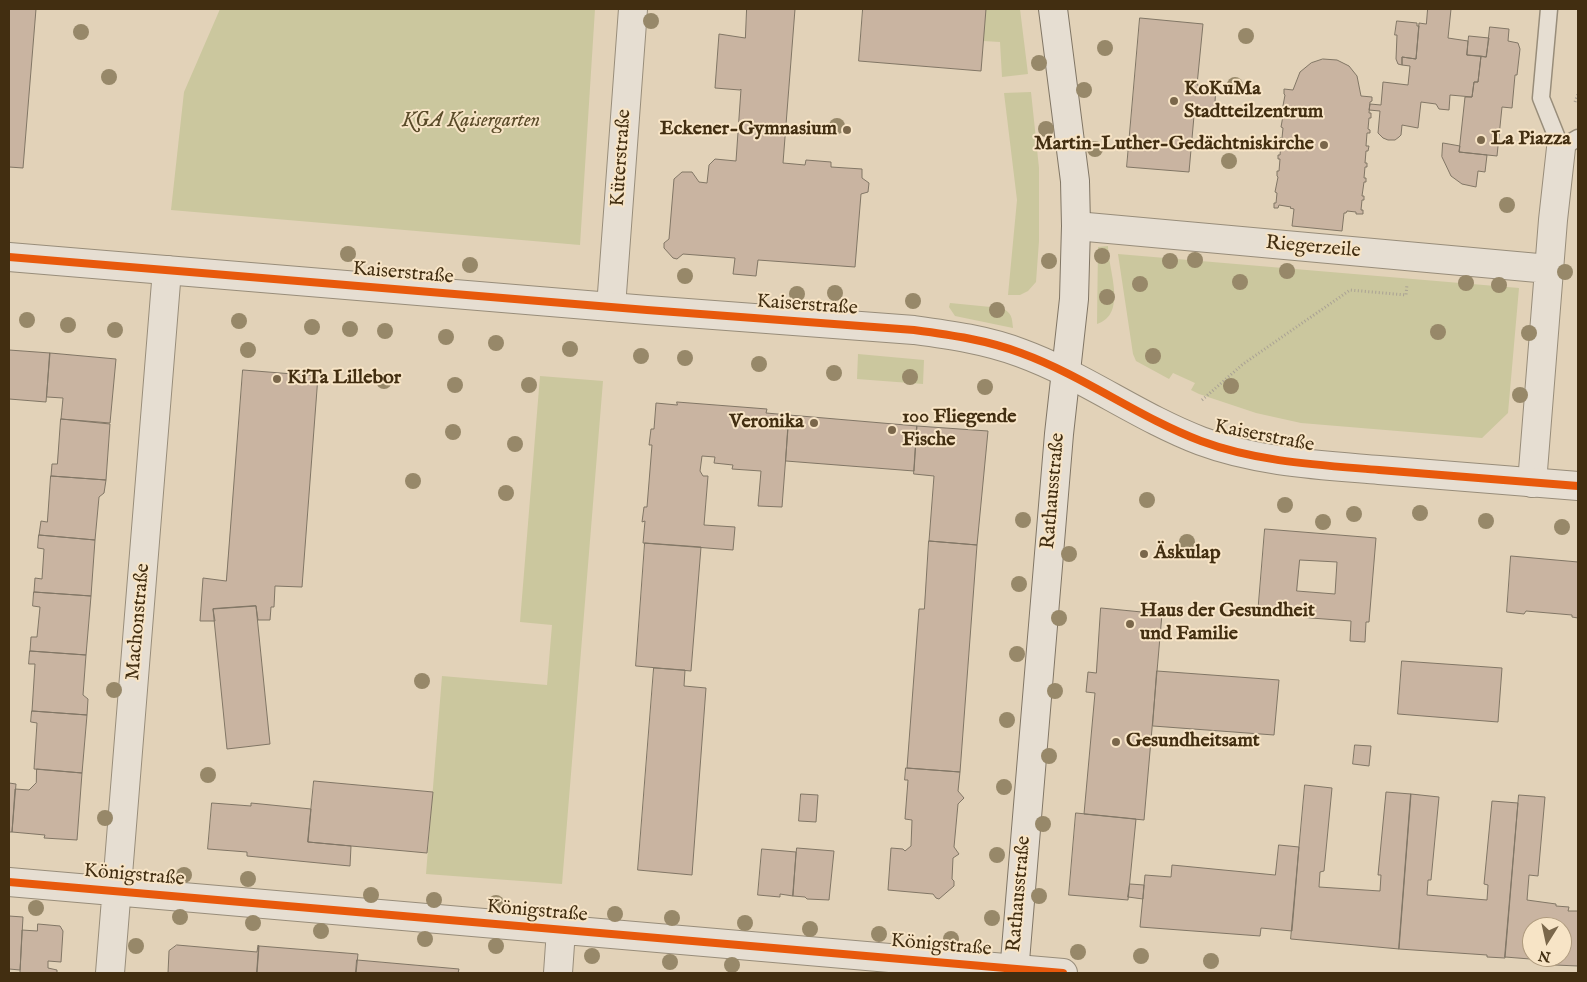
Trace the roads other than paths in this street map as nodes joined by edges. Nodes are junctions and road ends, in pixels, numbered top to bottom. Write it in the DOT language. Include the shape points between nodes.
graph roads {
  1 [pos="633,9"];
  2 [pos="1053,9"];
  3 [pos="1549,9"];
  4 [pos="1570,143"];
  5 [pos="1076,226"];
  6 [pos="9,257"];
  7 [pos="1549,269"];
  8 [pos="167,270"];
  9 [pos="611,307"];
  10 [pos="1065,372"];
  11 [pos="1532,482"];
  12 [pos="1578,486"];
  13 [pos="9,882"];
  14 [pos="117,891"];
  15 [pos="561,930"];
  16 [pos="1014,971"];
  17 [pos="110,973"];
  18 [pos="558,973"];
  19 [pos="1064,973"];
  1 -- 9 [label="street, Küterstraße"];
  2 -- 5 [label="street, Rathausstraße" via="1068,119"];
  3 -- 4 [label="lane" via="1541,98"];
  4 -- 7 [label="street"];
  5 -- 7 [label="street, Riegerzeile"];
  5 -- 10 [label="street, Rathausstraße" via="1072,326"];
  6 -- 8 [label="street, Kaiserstraße"];
  7 -- 11 [label="street"];
  8 -- 9 [label="street, Kaiserstraße"];
  8 -- 14 [label="street, Machonstraße"];
  9 -- 10 [label="street, Kaiserstraße" via="944,334 1004,347"];
  10 -- 11 [label="street, Kaiserstraße" via="1200,441 1245,454 1353,468"];
  10 -- 16 [label="street, Rathausstraße"];
  11 -- 12 [label="street, Kaiserstraße"];
  13 -- 14 [label="street, Königstraße"];
  14 -- 15 [label="street, Königstraße"];
  14 -- 17 [label="street, Machonstraße"];
  15 -- 16 [label="street, Königstraße"];
  15 -- 18 [label="street"];
  16 -- 19 [label="street, Königstraße"];
}
